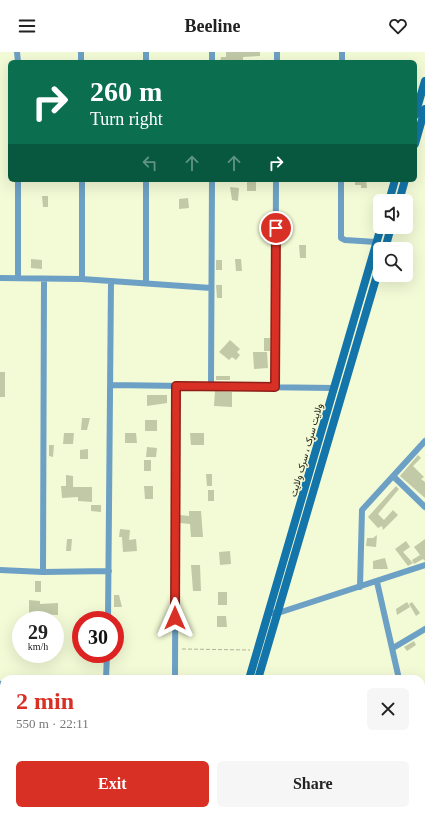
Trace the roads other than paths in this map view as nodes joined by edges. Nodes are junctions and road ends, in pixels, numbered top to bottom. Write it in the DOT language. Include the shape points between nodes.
graph roads {
  1 [pos="425,81"];
  2 [pos="417,108"];
  3 [pos="425,109"];
  4 [pos="417,137"];
  5 [pos="18,182"];
  6 [pos="82,182"];
  7 [pos="146,182"];
  8 [pos="212,182"];
  9 [pos="276,182"];
  10 [pos="341,182"];
  11 [pos="394,182"];
  12 [pos="404,182"];
  13 [pos="391,194"];
  14 [pos="401,194"];
  15 [pos="379,234"];
  16 [pos="376,242"];
  17 [pos="373,252"];
  18 [pos="0,278"];
  19 [pos="18,278"];
  20 [pos="44,279"];
  21 [pos="82,279"];
  22 [pos="111,281"];
  23 [pos="375,282"];
  24 [pos="146,283"];
  25 [pos="211,288"];
  26 [pos="111,385"];
  27 [pos="176,386"];
  28 [pos="211,386"];
  29 [pos="275,387"];
  30 [pos="334,388"];
  31 [pos="423,446"];
  32 [pos="393,476"];
  33 [pos="425,507"];
  34 [pos="424,567"];
  35 [pos="0,570"];
  36 [pos="109,571"];
  37 [pos="43,572"];
  38 [pos="377,582"];
  39 [pos="360,588"];
  40 [pos="108,611"];
  41 [pos="269,613"];
  42 [pos="278,613"];
  43 [pos="425,629"];
  44 [pos="393,648"];
  45 [pos="107,663"];
  46 [pos="106,675"];
  47 [pos="175,675"];
  48 [pos="249,675"];
  49 [pos="259,675"];
  50 [pos="398,675"];
  1 -- 2 [label="main road"];
  3 -- 4 [label="main road"];
  5 -- 19 [label="street"];
  6 -- 21 [label="street"];
  7 -- 24 [label="street"];
  8 -- 25 [label="street"];
  9 -- 29 [label="street"];
  10 -- 16 [label="street" via="341,238"];
  11 -- 13 [label="main road"];
  12 -- 14 [label="main road"];
  15 -- 16 [label="main road, ولایت سړک ، سرک ولایت"];
  17 -- 30 [label="main road, ولایت سړک ، سرک ولایت"];
  18 -- 19 [label="street"];
  19 -- 20 [label="street"];
  20 -- 21 [label="street"];
  20 -- 37 [label="street"];
  21 -- 22 [label="street"];
  22 -- 24 [label="street"];
  22 -- 26 [label="street"];
  23 -- 42 [label="main road, ولایت سړک ، سرک ولایت"];
  24 -- 25 [label="street"];
  25 -- 28 [label="street"];
  26 -- 27 [label="street"];
  26 -- 36 [label="street"];
  27 -- 28 [label="street"];
  27 -- 47 [label="street"];
  28 -- 29 [label="street"];
  29 -- 30 [label="street"];
  30 -- 41 [label="main road, ولایت سړک ، سرک ولایت"];
  31 -- 32 [label="street"];
  32 -- 33 [label="street"];
  32 -- 39 [label="street" via="362,510"];
  34 -- 38 [label="street"];
  35 -- 37 [label="street"];
  36 -- 37 [label="street"];
  36 -- 40 [label="street"];
  38 -- 39 [label="street"];
  38 -- 44 [label="street"];
  39 -- 42 [label="street"];
  41 -- 42 [label="street"];
  41 -- 48 [label="main road, ولایت سړک ، سرک ولایت"];
  42 -- 49 [label="main road, ولایت سړک ، سرک ولایت"];
  43 -- 44 [label="street"];
  44 -- 50 [label="street"];
  45 -- 46 [label="street"];
}
